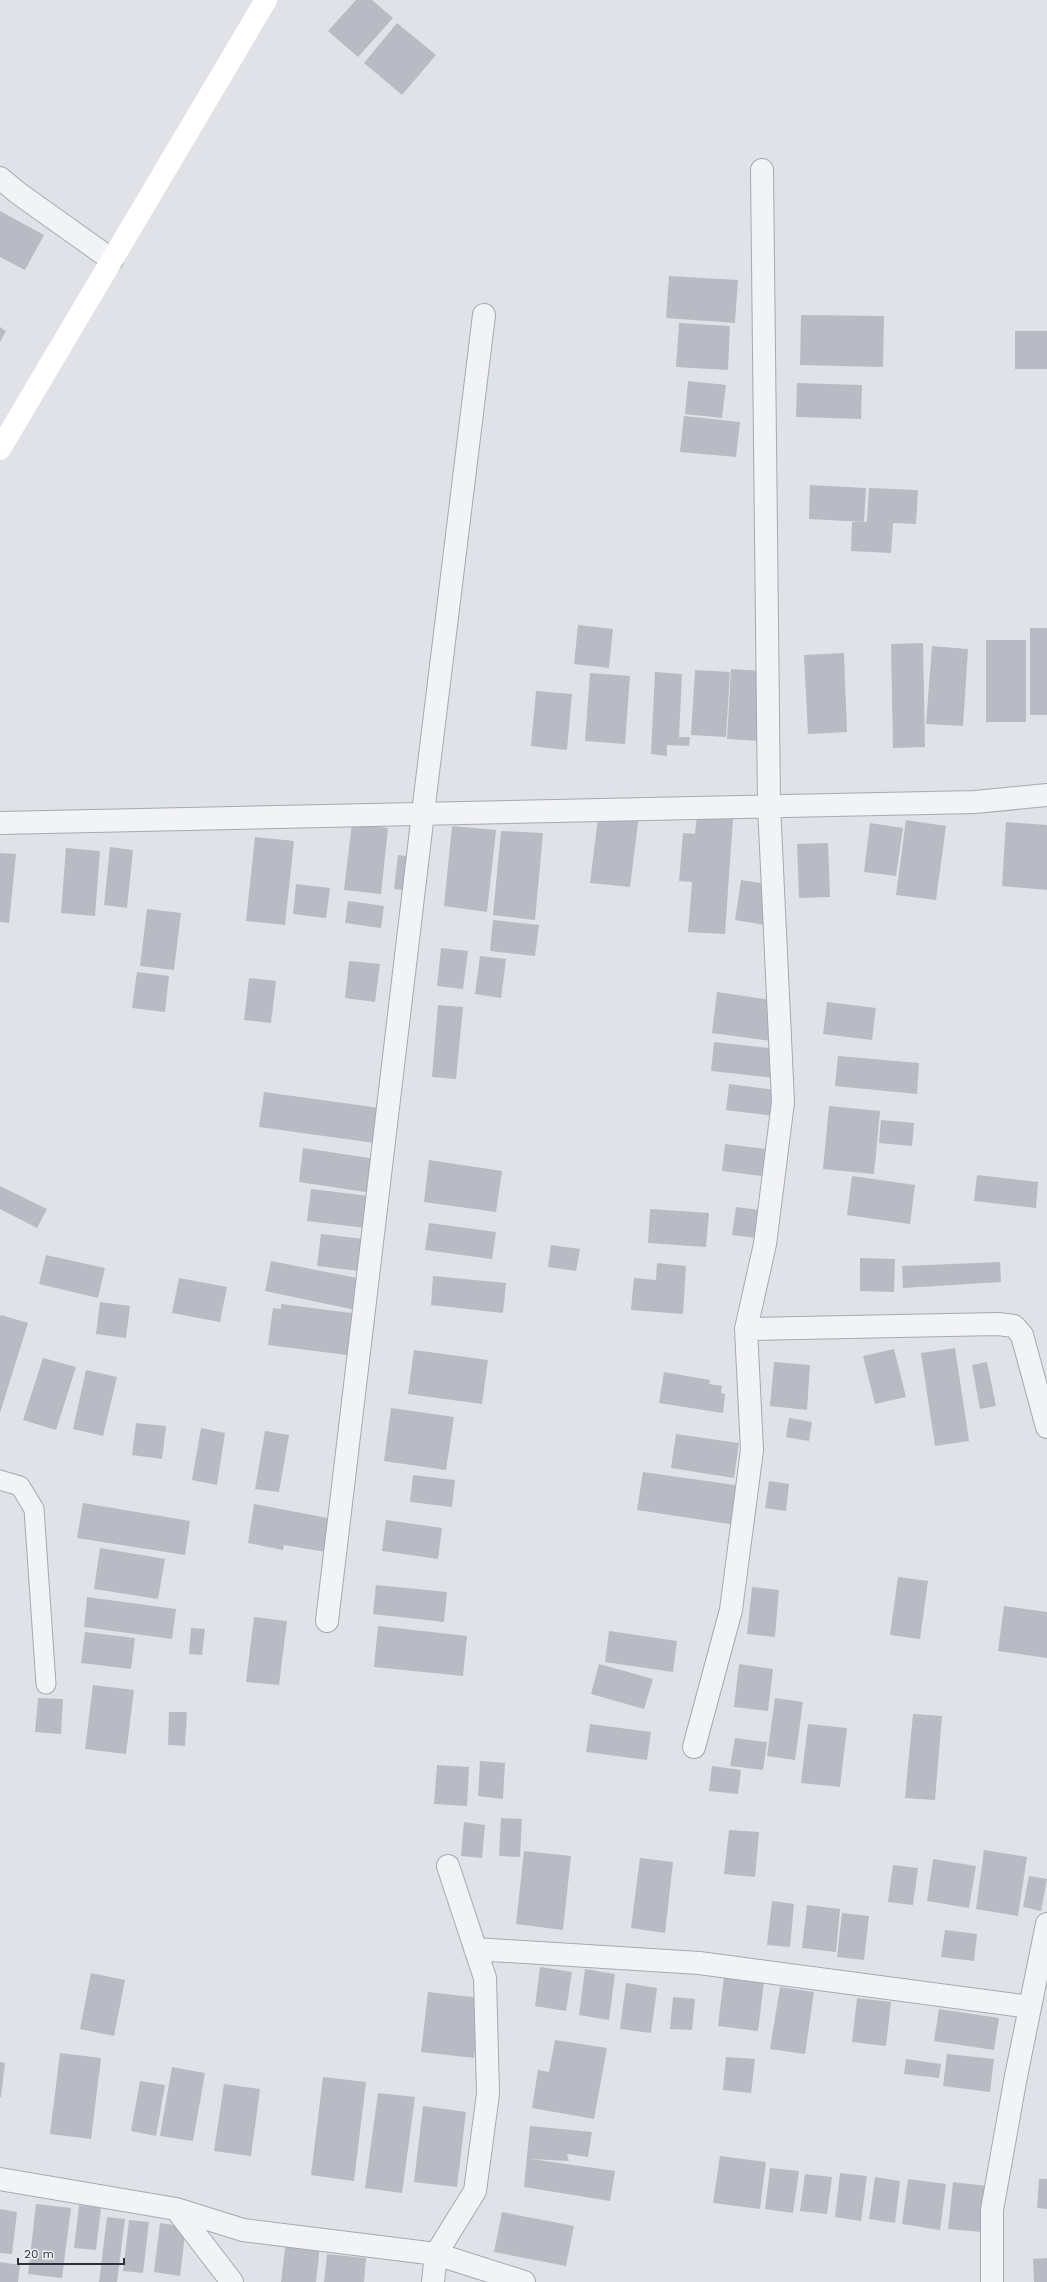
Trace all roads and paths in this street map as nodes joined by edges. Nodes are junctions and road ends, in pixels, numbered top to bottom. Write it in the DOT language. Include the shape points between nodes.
graph roads {
  1 [pos="266,0"];
  2 [pos="762,170"];
  3 [pos="0,178"];
  4 [pos="112,260"];
  5 [pos="484,315"];
  6 [pos="0,449"];
  7 [pos="1047,795"];
  8 [pos="769,805"];
  9 [pos="422,813"];
  10 [pos="0,823"];
  11 [pos="746,1329"];
  12 [pos="1047,1427"];
  13 [pos="0,1480"];
  14 [pos="327,1621"];
  15 [pos="46,1684"];
  16 [pos="694,1747"];
  17 [pos="448,1866"];
  18 [pos="1047,1924"];
  19 [pos="475,1949"];
  20 [pos="1030,2007"];
  21 [pos="0,2179"];
  22 [pos="176,2209"];
  23 [pos="436,2254"];
  24 [pos="232,2282"];
  25 [pos="433,2282"];
  26 [pos="524,2282"];
  27 [pos="992,2282"];
  1 -- 4 [label="main road"];
  2 -- 8 [label="street"];
  3 -- 4 [label="street"];
  4 -- 6 [label="main road"];
  5 -- 9 [label="street"];
  7 -- 8 [label="street" via="975,802"];
  8 -- 9 [label="street"];
  8 -- 11 [label="street" via="783,1102 765,1244"];
  9 -- 10 [label="street"];
  9 -- 14 [label="street"];
  11 -- 12 [label="street" via="998,1324 1014,1326 1022,1335"];
  11 -- 16 [label="street" via="751,1458 731,1610"];
  13 -- 15 [label="lane" via="20,1486 34,1509"];
  17 -- 19 [label="street"];
  18 -- 20 [label="street"];
  19 -- 20 [label="street" via="699,1963"];
  19 -- 23 [label="street" via="485,1978 487,2102 475,2191"];
  20 -- 27 [label="street" via="992,2210"];
  21 -- 22 [label="street"];
  22 -- 23 [label="street" via="243,2230"];
  22 -- 24 [label="street"];
  23 -- 25 [label="street"];
  23 -- 26 [label="street"];
}
